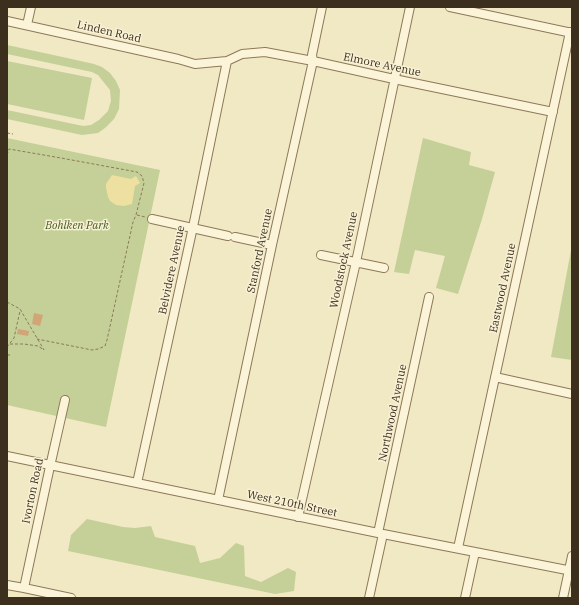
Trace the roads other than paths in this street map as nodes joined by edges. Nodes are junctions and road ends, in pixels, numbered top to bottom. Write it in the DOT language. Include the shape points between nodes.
graph roads {
  1 [pos="31,7"];
  2 [pos="322,7"];
  3 [pos="410,7"];
  4 [pos="450,7"];
  5 [pos="7,21"];
  6 [pos="27,25"];
  7 [pos="571,32"];
  8 [pos="227,61"];
  9 [pos="313,61"];
  10 [pos="206,62"];
  11 [pos="394,79"];
  12 [pos="553,112"];
  13 [pos="152,219"];
  14 [pos="193,228"];
  15 [pos="272,246"];
  16 [pos="320,255"];
  17 [pos="356,262"];
  18 [pos="384,268"];
  19 [pos="429,297"];
  20 [pos="495,377"];
  21 [pos="572,394"];
  22 [pos="65,400"];
  23 [pos="7,456"];
  24 [pos="50,465"];
  25 [pos="137,483"];
  26 [pos="218,500"];
  27 [pos="298,517"];
  28 [pos="381,533"];
  29 [pos="458,548"];
  30 [pos="475,552"];
  31 [pos="572,556"];
  32 [pos="570,571"];
  33 [pos="7,585"];
  34 [pos="24,588"];
  35 [pos="70,598"];
  36 [pos="369,598"];
  37 [pos="465,598"];
  38 [pos="563,598"];
  1 -- 6 [label="street"];
  2 -- 9 [label="street, Stanford Avenue"];
  3 -- 11 [label="street, Woodstock Avenue"];
  4 -- 7 [label="street"];
  5 -- 6 [label="street, Linden Road"];
  6 -- 10 [label="street, Linden Road" via="195,64"];
  7 -- 12 [label="street, Eastwood Avenue"];
  8 -- 9 [label="street, Elmore Avenue" via="242,54 265,52"];
  8 -- 10 [label="street, Elmore Avenue"];
  8 -- 14 [label="street, Belvidere Avenue"];
  9 -- 11 [label="street, Elmore Avenue"];
  9 -- 15 [label="street, Stanford Avenue"];
  11 -- 12 [label="street, Elmore Avenue"];
  11 -- 17 [label="street, Woodstock Avenue"];
  12 -- 20 [label="street, Eastwood Avenue"];
  13 -- 14 [label="street"];
  14 -- 15 [label="street"];
  14 -- 25 [label="street, Belvidere Avenue"];
  15 -- 26 [label="street, Stanford Avenue"];
  16 -- 17 [label="street"];
  17 -- 18 [label="street"];
  17 -- 27 [label="street, Woodstock Avenue"];
  19 -- 28 [label="street, Northwood Avenue"];
  20 -- 21 [label="street"];
  20 -- 29 [label="street, Eastwood Avenue"];
  22 -- 24 [label="street, Ivorton Road"];
  23 -- 24 [label="street, West 210th Street"];
  24 -- 25 [label="street, West 210th Street"];
  24 -- 34 [label="street, Ivorton Road"];
  25 -- 26 [label="street, West 210th Street"];
  26 -- 27 [label="street, West 210th Street"];
  27 -- 28 [label="street, West 210th Street"];
  28 -- 29 [label="street, West 210th Street"];
  28 -- 36 [label="street, Northwood Avenue"];
  29 -- 30 [label="street, West 210th Street"];
  30 -- 32 [label="street, West 210th Street"];
  30 -- 37 [label="street"];
  31 -- 32 [label="street"];
  32 -- 38 [label="street"];
  33 -- 34 [label="street"];
  34 -- 35 [label="street"];
}
